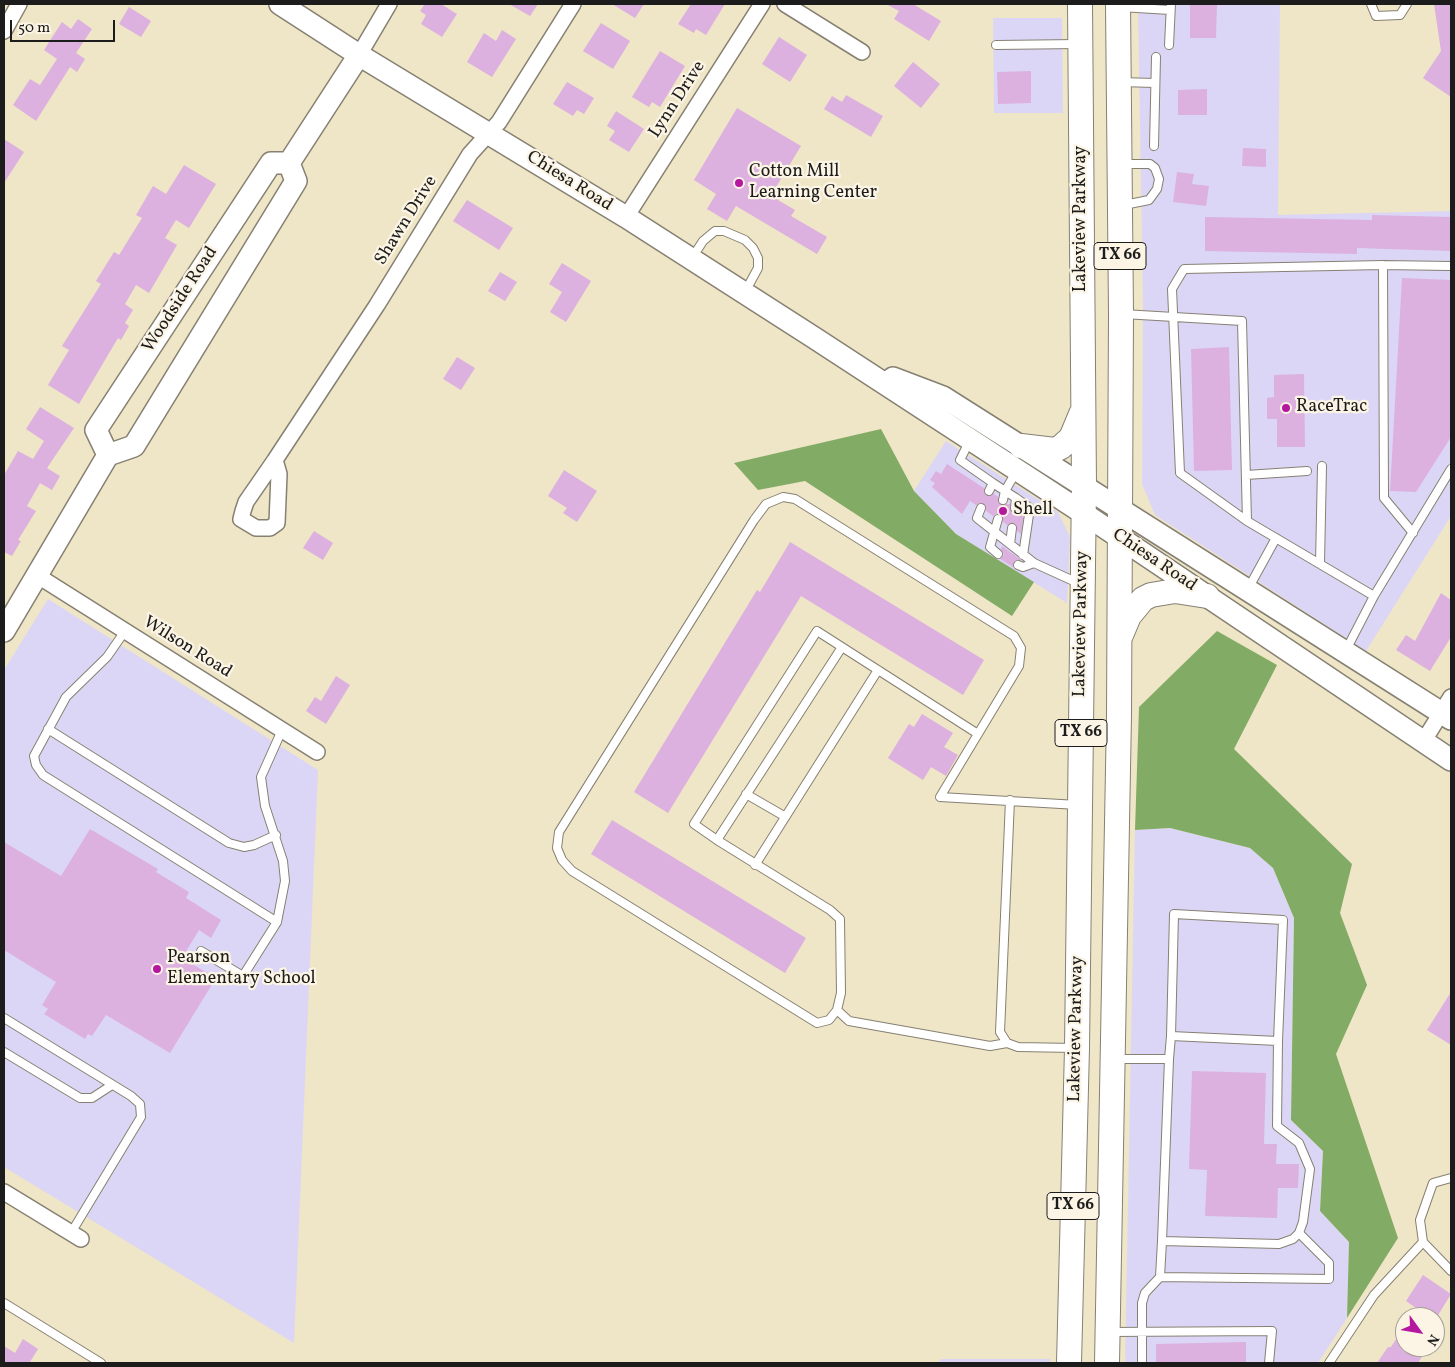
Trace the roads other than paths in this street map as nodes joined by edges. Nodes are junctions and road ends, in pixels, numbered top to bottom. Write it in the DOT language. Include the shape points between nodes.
graph roads {
  1 [pos="19,4"];
  2 [pos="280,4"];
  3 [pos="389,4"];
  4 [pos="573,4"];
  5 [pos="762,4"];
  6 [pos="785,4"];
  7 [pos="1080,4"];
  8 [pos="1371,4"];
  9 [pos="1407,4"];
  10 [pos="1118,6"];
  11 [pos="1170,7"];
  12 [pos="4,31"];
  13 [pos="1080,44"];
  14 [pos="996,45"];
  15 [pos="1169,45"];
  16 [pos="862,52"];
  17 [pos="359,55"];
  18 [pos="1156,56"];
  19 [pos="1118,82"];
  20 [pos="1156,83"];
  21 [pos="489,133"];
  22 [pos="1154,146"];
  23 [pos="1081,161"];
  24 [pos="1118,162"];
  25 [pos="290,163"];
  26 [pos="1119,205"];
  27 [pos="626,217"];
  28 [pos="691,260"];
  29 [pos="1383,265"];
  30 [pos="1451,266"];
  31 [pos="744,293"];
  32 [pos="1121,314"];
  33 [pos="1172,317"];
  34 [pos="855,364"];
  35 [pos="1083,408"];
  36 [pos="970,439"];
  37 [pos="1021,446"];
  38 [pos="108,455"];
  39 [pos="275,460"];
  40 [pos="1322,466"];
  41 [pos="1451,469"];
  42 [pos="1017,470"];
  43 [pos="1307,471"];
  44 [pos="1246,475"];
  45 [pos="993,482"];
  46 [pos="1084,485"];
  47 [pos="989,491"];
  48 [pos="1005,491"];
  49 [pos="1016,498"];
  50 [pos="1003,500"];
  51 [pos="981,508"];
  52 [pos="1015,508"];
  53 [pos="1120,508"];
  54 [pos="1083,513"];
  55 [pos="998,519"];
  56 [pos="1247,521"];
  57 [pos="1012,528"];
  58 [pos="995,532"];
  59 [pos="1413,533"];
  60 [pos="1118,537"];
  61 [pos="1276,538"];
  62 [pos="1010,544"];
  63 [pos="998,554"];
  64 [pos="1024,555"];
  65 [pos="1034,563"];
  66 [pos="1320,564"];
  67 [pos="1018,565"];
  68 [pos="38,576"];
  69 [pos="1083,585"];
  70 [pos="1248,590"];
  71 [pos="1206,596"];
  72 [pos="1374,596"];
  73 [pos="1243,621"];
  74 [pos="4,631"];
  75 [pos="125,631"];
  76 [pos="1119,639"];
  77 [pos="842,647"];
  78 [pos="1345,652"];
  79 [pos="878,670"];
  80 [pos="1448,709"];
  81 [pos="48,729"];
  82 [pos="282,730"];
  83 [pos="978,734"];
  84 [pos="1423,742"];
  85 [pos="316,752"];
  86 [pos="1451,760"];
  87 [pos="746,794"];
  88 [pos="1010,800"];
  89 [pos="1080,805"];
  90 [pos="784,816"];
  91 [pos="276,835"];
  92 [pos="717,840"];
  93 [pos="755,865"];
  94 [pos="277,922"];
  95 [pos="201,951"];
  96 [pos="837,1010"];
  97 [pos="4,1018"];
  98 [pos="1171,1036"];
  99 [pos="1278,1041"];
  100 [pos="1006,1043"];
  101 [pos="1077,1048"];
  102 [pos="4,1052"];
  103 [pos="1113,1059"];
  104 [pos="1169,1059"];
  105 [pos="112,1085"];
  106 [pos="1451,1178"];
  107 [pos="4,1192"];
  108 [pos="1300,1233"];
  109 [pos="76,1236"];
  110 [pos="1162,1241"];
  111 [pos="1423,1242"];
  112 [pos="1451,1272"];
  113 [pos="1160,1277"];
  114 [pos="4,1303"];
  115 [pos="1108,1332"];
  116 [pos="1143,1332"];
  117 [pos="101,1363"];
  118 [pos="1068,1363"];
  119 [pos="1107,1363"];
  120 [pos="1142,1363"];
  121 [pos="1269,1363"];
  122 [pos="1329,1363"];
  1 -- 12 [label="street"];
  2 -- 17 [label="main road, Chiesa Road"];
  3 -- 17 [label="street"];
  4 -- 21 [label="street, Shawn Drive"];
  5 -- 27 [label="street, Lynn Drive"];
  6 -- 16 [label="street"];
  7 -- 13 [label="main road, Lakeview Parkway / TX 66"];
  8 -- 9 [label="lane" via="1376,16 1400,15"];
  10 -- 11 [label="lane"];
  10 -- 19 [label="main road, Lakeview Parkway / TX 66"];
  11 -- 15 [label="lane"];
  13 -- 14 [label="lane"];
  13 -- 23 [label="main road, Lakeview Parkway / TX 66"];
  17 -- 21 [label="main road, Chiesa Road"];
  17 -- 25 [label="main road"];
  18 -- 20 [label="lane"];
  19 -- 20 [label="lane"];
  19 -- 24 [label="main road, Lakeview Parkway / TX 66"];
  20 -- 22 [label="lane"];
  21 -- 27 [label="main road, Chiesa Road"];
  21 -- 39 [label="street, Shawn Drive" via="470,154 377,306"];
  23 -- 24 [label="main road"];
  23 -- 35 [label="main road, Lakeview Parkway / TX 66"];
  24 -- 26 [label="main road, Lakeview Parkway / TX 66"];
  24 -- 26 [label="lane" via="1150,164 1159,179 1149,200"];
  25 -- 38 [label="main road, Woodside Road" via="296,180 134,446"];
  25 -- 38 [label="main road, Woodside Road" via="271,163 96,430"];
  26 -- 32 [label="main road, Lakeview Parkway / TX 66"];
  27 -- 28 [label="main road, Chiesa Road"];
  28 -- 31 [label="main road, Chiesa Road"];
  28 -- 31 [label="lane" via="703,241 715,231 724,231 744,240 756,253 758,268"];
  29 -- 30 [label="lane"];
  29 -- 33 [label="lane" via="1184,269 1172,289"];
  29 -- 59 [label="lane" via="1384,498"];
  31 -- 34 [label="main road, Chiesa Road"];
  32 -- 33 [label="lane"];
  32 -- 53 [label="main road, Lakeview Parkway / TX 66"];
  33 -- 44 [label="lane" via="1242,321"];
  33 -- 56 [label="lane" via="1180,473"];
  34 -- 36 [label="main road, Chiesa Road"];
  34 -- 37 [label="main road, Chiesa Road" via="943,397"];
  35 -- 37 [label="main road" via="1071,438 1061,448 1044,450"];
  35 -- 46 [label="main road, Lakeview Parkway / TX 66"];
  36 -- 42 [label="main road, Chiesa Road"];
  36 -- 45 [label="lane" via="960,460"];
  37 -- 46 [label="main road, Chiesa Road"];
  38 -- 68 [label="main road"];
  40 -- 66 [label="lane"];
  41 -- 59 [label="lane"];
  42 -- 48 [label="lane"];
  42 -- 54 [label="main road, Chiesa Road"];
  43 -- 44 [label="lane"];
  44 -- 56 [label="lane"];
  45 -- 47 [label="lane"];
  45 -- 48 [label="lane"];
  46 -- 53 [label="main road, Chiesa Road"];
  46 -- 54 [label="main road, Lakeview Parkway / TX 66"];
  48 -- 49 [label="lane"];
  48 -- 50 [label="lane"];
  49 -- 52 [label="lane"];
  49 -- 64 [label="lane" via="1030,508"];
  51 -- 58 [label="lane" via="976,518"];
  53 -- 60 [label="main road, Lakeview Parkway / TX 66"];
  53 -- 70 [label="main road, Chiesa Road"];
  54 -- 60 [label="main road, Chiesa Road"];
  54 -- 69 [label="main road, Lakeview Parkway / TX 66"];
  55 -- 58 [label="lane"];
  56 -- 61 [label="lane"];
  57 -- 62 [label="lane"];
  58 -- 62 [label="lane"];
  58 -- 63 [label="lane" via="990,547"];
  59 -- 72 [label="lane"];
  60 -- 71 [label="main road, Chiesa Road"];
  60 -- 76 [label="main road, Lakeview Parkway / TX 66"];
  61 -- 66 [label="lane"];
  61 -- 70 [label="lane"];
  62 -- 64 [label="lane"];
  64 -- 65 [label="lane"];
  65 -- 67 [label="lane" via="1023,567"];
  65 -- 69 [label="lane"];
  66 -- 72 [label="lane"];
  68 -- 74 [label="main road"];
  68 -- 75 [label="street, Wilson Road"];
  69 -- 89 [label="main road, Lakeview Parkway / TX 66"];
  70 -- 78 [label="main road, Chiesa Road"];
  71 -- 73 [label="main road, Chiesa Road"];
  71 -- 76 [label="main road" via="1175,591 1143,599 1129,616"];
  72 -- 78 [label="lane"];
  73 -- 78 [label="main road" via="1279,632 1325,654 1334,656"];
  73 -- 84 [label="main road, Chiesa Road"];
  75 -- 81 [label="lane" via="107,657 66,697"];
  75 -- 82 [label="street, Wilson Road"];
  76 -- 103 [label="main road, Lakeview Parkway / TX 66"];
  77 -- 79 [label="lane"];
  77 -- 87 [label="lane"];
  77 -- 92 [label="lane" via="817,631 694,824"];
  78 -- 80 [label="main road, Chiesa Road"];
  79 -- 83 [label="lane"];
  79 -- 90 [label="lane"];
  80 -- 84 [label="street"];
  81 -- 91 [label="lane" via="229,843 244,847"];
  81 -- 94 [label="lane" via="34,756 43,775"];
  82 -- 85 [label="street, Wilson Road"];
  82 -- 91 [label="lane" via="261,777 265,806"];
  83 -- 88 [label="lane" via="940,797"];
  83 -- 96 [label="lane" via="1019,666 1021,648 1014,636 795,499 783,497 766,504 754,520 559,832 557,848 572,871 817,1023 829,1020"];
  84 -- 86 [label="main road, Chiesa Road"];
  87 -- 90 [label="lane"];
  87 -- 92 [label="lane"];
  88 -- 89 [label="lane"];
  88 -- 100 [label="lane" via="1000,1032"];
  89 -- 101 [label="main road, Lakeview Parkway / TX 66"];
  90 -- 93 [label="lane"];
  91 -- 94 [label="lane" via="285,881"];
  92 -- 93 [label="lane"];
  93 -- 96 [label="lane" via="840,919 841,993"];
  94 -- 95 [label="lane" via="243,976"];
  96 -- 100 [label="lane" via="849,1022 990,1046"];
  97 -- 105 [label="lane"];
  98 -- 99 [label="lane"];
  98 -- 99 [label="lane" via="1174,914 1283,920"];
  98 -- 104 [label="lane"];
  99 -- 108 [label="lane" via="1277,1126 1299,1143 1310,1169"];
  100 -- 101 [label="lane" via="1018,1047"];
  101 -- 103 [label="main road"];
  101 -- 118 [label="main road, Lakeview Parkway / TX 66"];
  102 -- 105 [label="lane" via="80,1098 92,1098"];
  103 -- 104 [label="lane"];
  103 -- 115 [label="main road, Lakeview Parkway / TX 66"];
  104 -- 110 [label="lane"];
  105 -- 109 [label="lane" via="140,1104 141,1118"];
  106 -- 111 [label="lane" via="1433,1183 1420,1220"];
  107 -- 109 [label="street"];
  108 -- 110 [label="lane" via="1279,1244"];
  108 -- 113 [label="lane" via="1329,1263 1329,1279"];
  110 -- 113 [label="lane"];
  111 -- 112 [label="lane"];
  111 -- 122 [label="lane" via="1374,1295"];
  113 -- 116 [label="lane" via="1144,1293"];
  114 -- 117 [label="lane"];
  115 -- 116 [label="lane"];
  115 -- 119 [label="main road, Lakeview Parkway / TX 66"];
  116 -- 120 [label="lane"];
  116 -- 121 [label="lane" via="1272,1331"];
}
